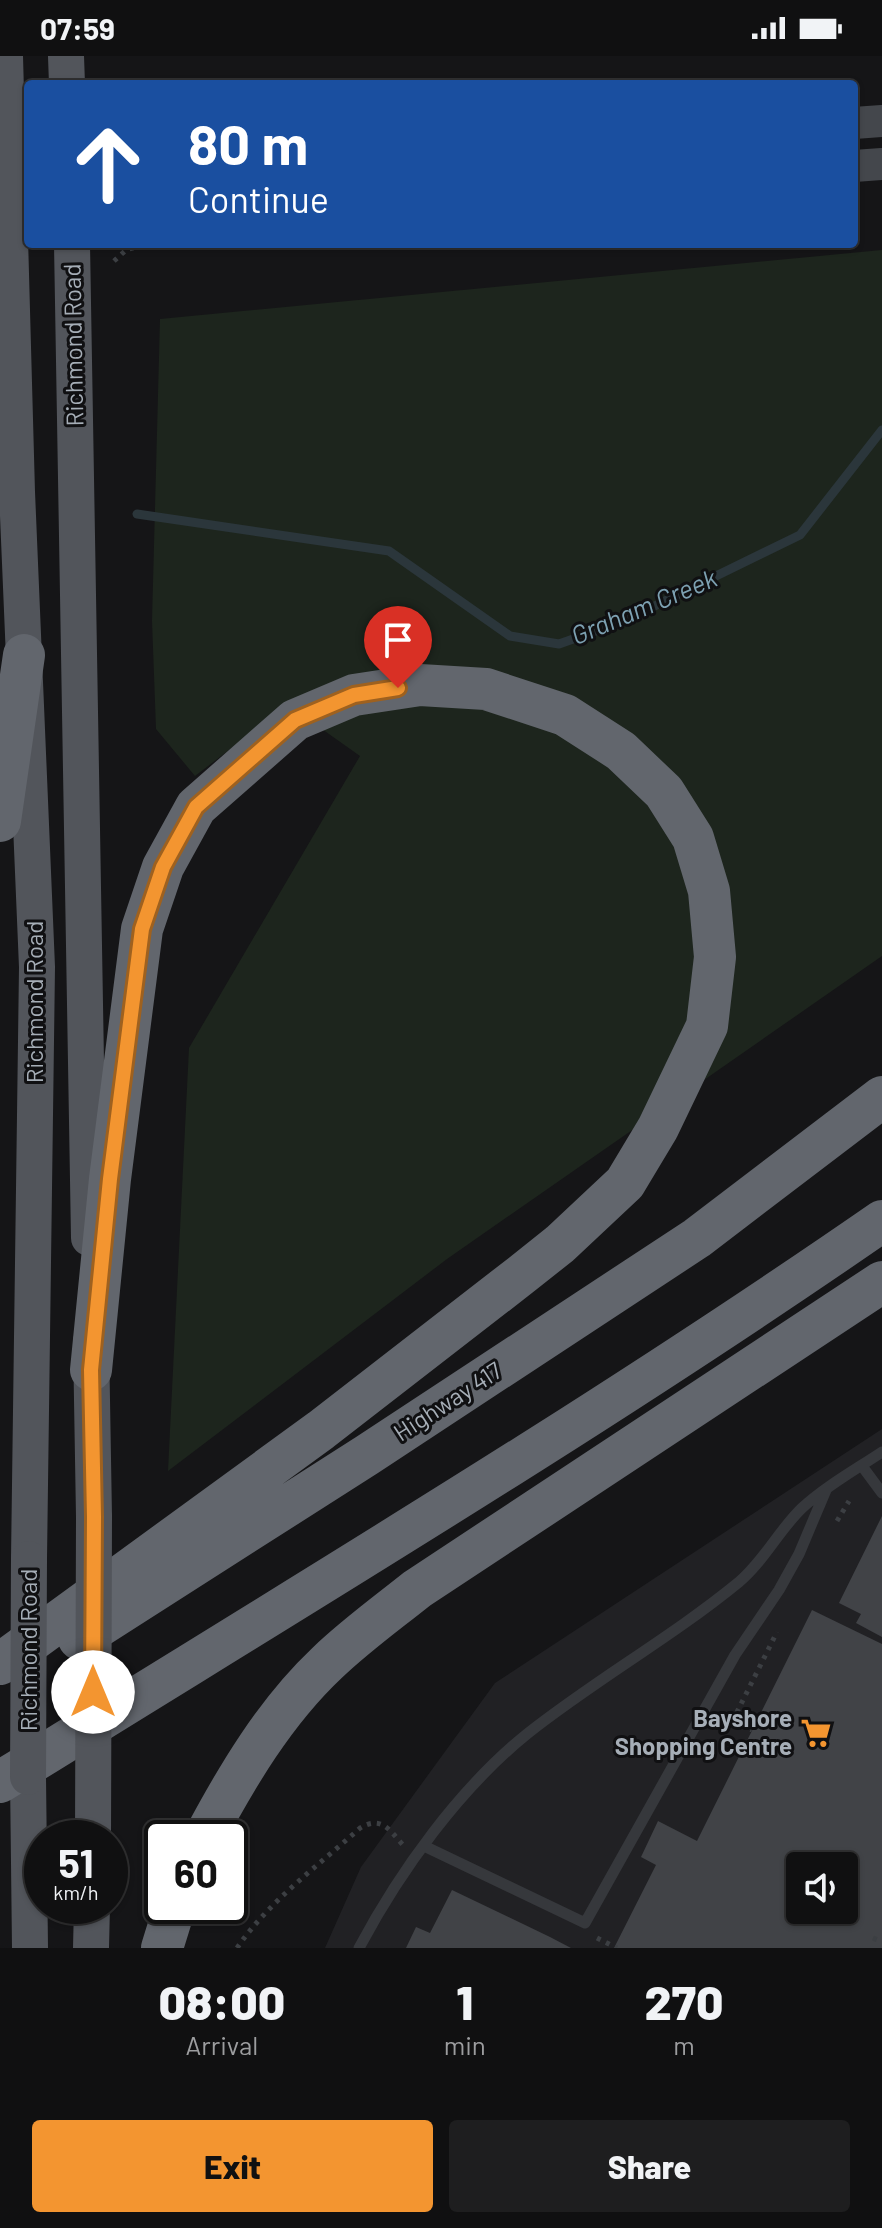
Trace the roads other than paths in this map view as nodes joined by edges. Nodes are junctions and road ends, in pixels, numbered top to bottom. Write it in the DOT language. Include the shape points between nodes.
graph roads {
  1 [pos="5,56"];
  2 [pos="882,121"];
  3 [pos="858,123"];
  4 [pos="882,164"];
  5 [pos="858,166"];
  6 [pos="22,205"];
  7 [pos="72,248"];
  8 [pos="24,655"];
  9 [pos="0,821"];
  10 [pos="882,1097"];
  11 [pos="882,1221"];
  12 [pos="882,1282"];
  13 [pos="91,1370"];
  14 [pos="882,1452"];
  15 [pos="862,1466"];
  16 [pos="827,1489"];
  17 [pos="882,1493"];
  18 [pos="0,1664"];
  19 [pos="0,1689"];
  20 [pos="0,1782"];
  21 [pos="93,1820"];
  22 [pos="214,1820"];
  23 [pos="424,1846"];
  24 [pos="92,1924"];
  25 [pos="169,1924"];
  26 [pos="30,1948"];
  27 [pos="91,1948"];
  28 [pos="162,1948"];
  29 [pos="359,1948"];
  1 -- 6 [label="main road, Richmond Road"];
  2 -- 3 [label="main road"];
  4 -- 5 [label="main road"];
  6 -- 8 [label="main road, Richmond Road" via="17,492"];
  7 -- 13 [label="main road, Richmond Road"];
  8 -- 9 [label="highway"];
  8 -- 26 [label="main road, Richmond Road, bridge" via="37,967"];
  10 -- 19 [label="highway, Highway 417" via="697,1238"];
  11 -- 20 [label="highway" via="685,1354"];
  12 -- 22 [label="highway" via="417,1589 325,1664 255,1749"];
  13 -- 18 [label="highway" via="142,929 163,867 196,807 295,720 354,695 420,685 486,689 565,715 621,751 664,792 693,838 709,891 715,957 707,1026 625,1183 560,1244 333,1421"];
  13 -- 21 [label="main road, Richmond Road, bridge"];
  14 -- 15 [label="lane"];
  15 -- 16 [label="lane"];
  15 -- 17 [label="lane"];
  16 -- 23 [label="lane" via="801,1509 743,1579 495,1762"];
  16 -- 23 [label="lane" via="793,1566 735,1655 585,1923"];
  23 -- 29 [label="lane"];
  24 -- 27 [label="main road"];
  25 -- 28 [label="highway"];
}
